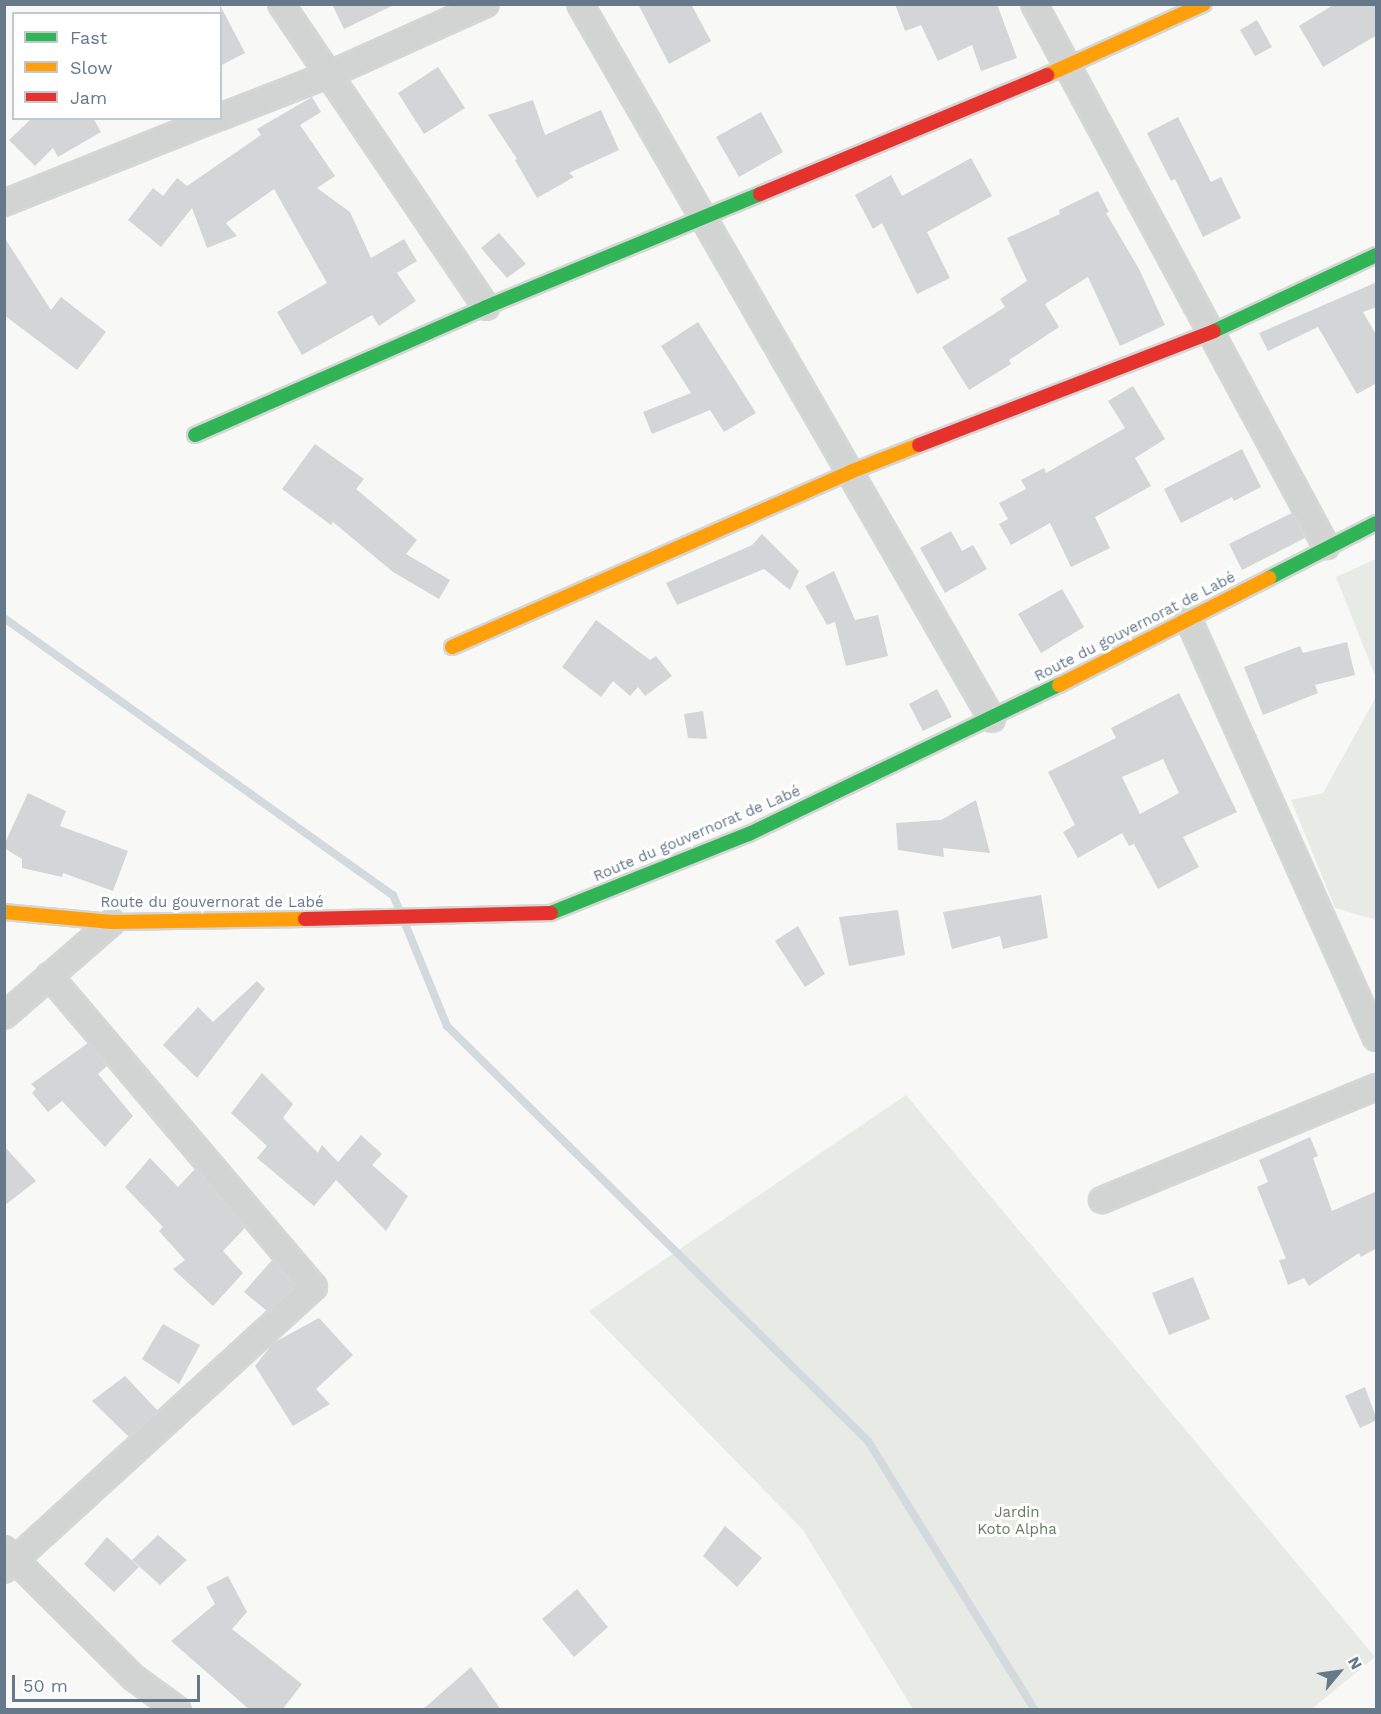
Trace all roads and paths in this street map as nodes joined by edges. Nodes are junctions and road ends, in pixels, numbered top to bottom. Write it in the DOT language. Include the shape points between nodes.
graph roads {
  1 [pos="281,4"];
  2 [pos="486,4"];
  3 [pos="580,4"];
  4 [pos="1034,4"];
  5 [pos="1204,4"];
  6 [pos="1067,67"];
  7 [pos="328,75"];
  8 [pos="222,117"];
  9 [pos="214,120"];
  10 [pos="4,203"];
  11 [pos="703,217"];
  12 [pos="1377,255"];
  13 [pos="486,307"];
  14 [pos="1211,332"];
  15 [pos="195,435"];
  16 [pos="850,472"];
  17 [pos="1377,523"];
  18 [pos="1326,546"];
  19 [pos="1188,618"];
  20 [pos="452,647"];
  21 [pos="992,719"];
  22 [pos="4,912"];
  23 [pos="112,922"];
  24 [pos="49,976"];
  25 [pos="4,1016"];
  26 [pos="1377,1038"];
  27 [pos="1377,1087"];
  28 [pos="1102,1200"];
  29 [pos="8,1560"];
  30 [pos="178,1710"];
  1 -- 7 [label="street"];
  2 -- 7 [label="street"];
  3 -- 11 [label="street"];
  4 -- 6 [label="street"];
  5 -- 6 [label="street"];
  6 -- 11 [label="street"];
  6 -- 14 [label="street"];
  7 -- 8 [label="street"];
  7 -- 13 [label="street"];
  9 -- 10 [label="street"];
  11 -- 13 [label="street"];
  11 -- 16 [label="street"];
  12 -- 14 [label="street"];
  13 -- 15 [label="street"];
  14 -- 16 [label="street"];
  14 -- 18 [label="street"];
  16 -- 20 [label="street"];
  16 -- 21 [label="street"];
  17 -- 18 [label="street, Route du gouvernorat de Labé"];
  18 -- 19 [label="street, Route du gouvernorat de Labé"];
  19 -- 21 [label="street, Route du gouvernorat de Labé"];
  19 -- 26 [label="street"];
  21 -- 23 [label="street, Route du gouvernorat de Labé" via="749,834 545,915"];
  22 -- 23 [label="street, Route du gouvernorat de Labé"];
  23 -- 24 [label="street"];
  24 -- 25 [label="street"];
  24 -- 29 [label="street" via="314,1287"];
  27 -- 28 [label="street"];
  29 -- 30 [label="street" via="134,1678"];
}
